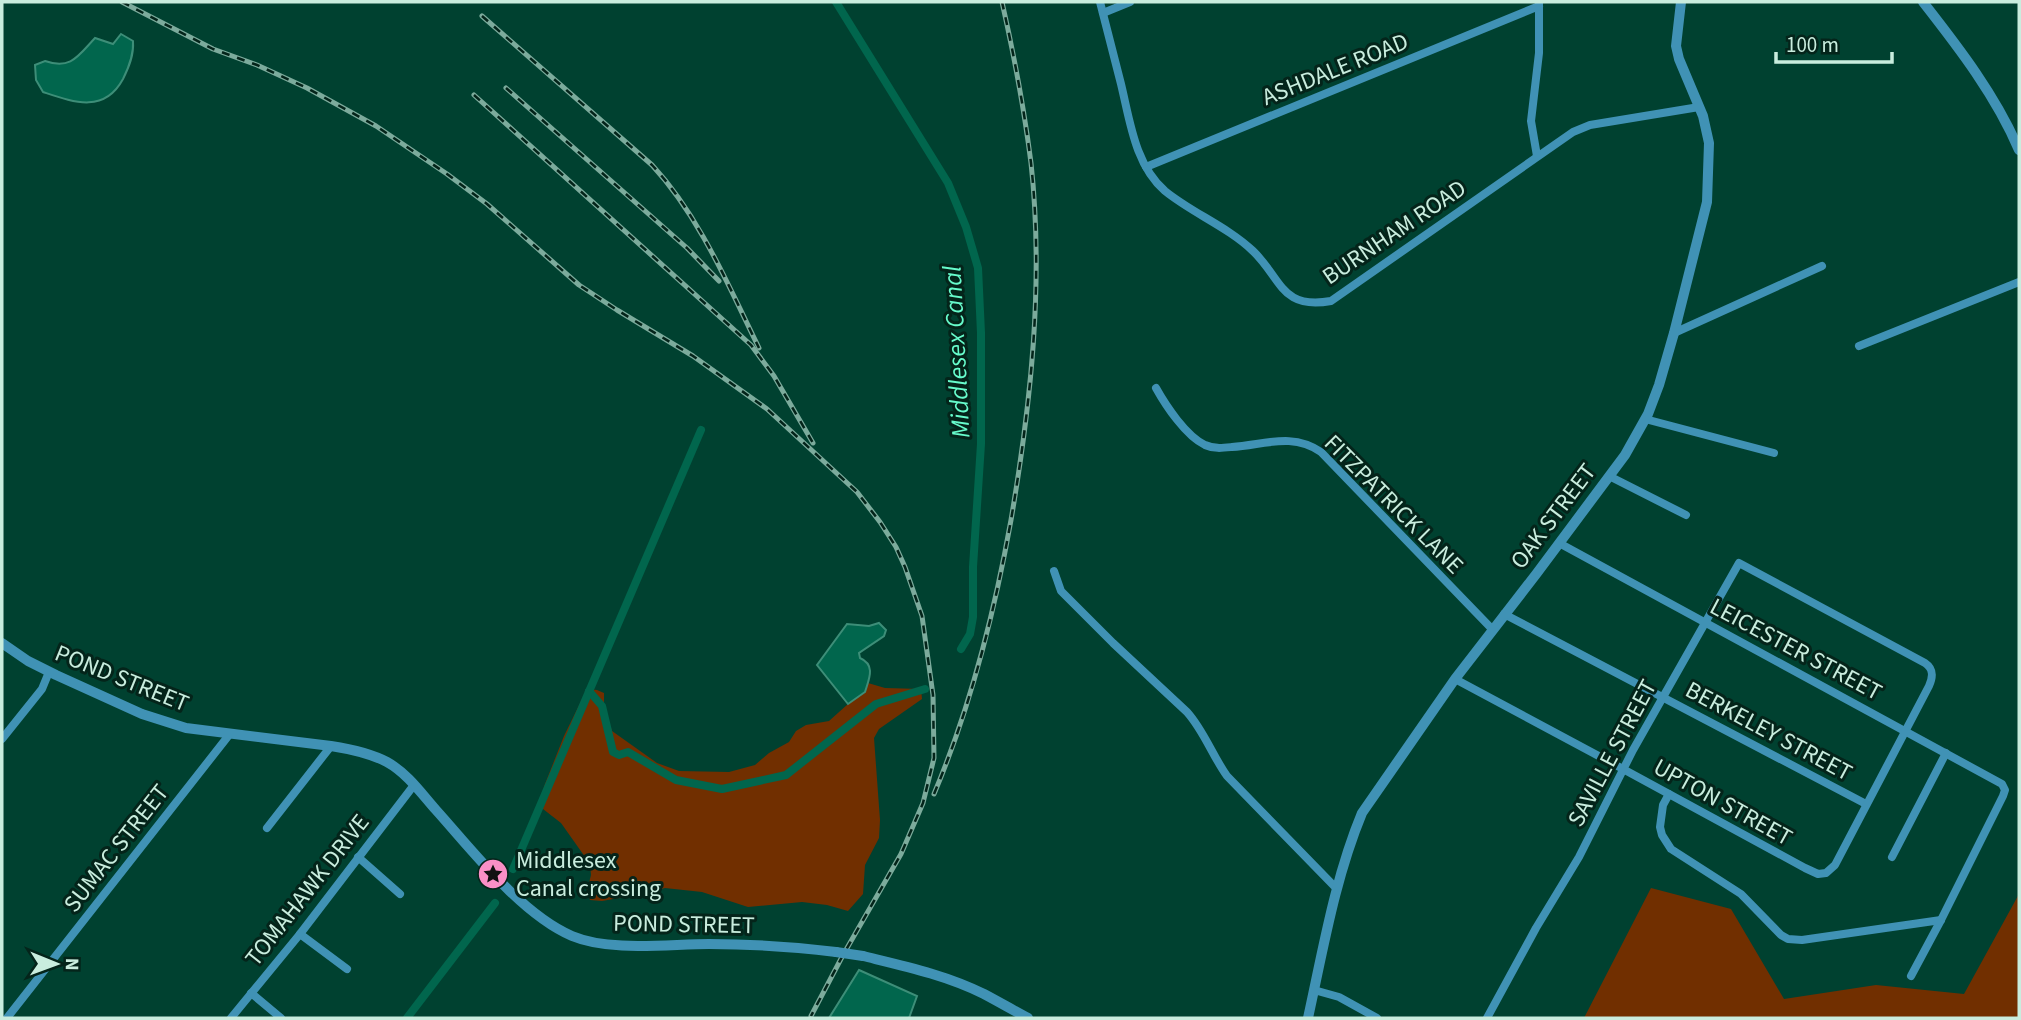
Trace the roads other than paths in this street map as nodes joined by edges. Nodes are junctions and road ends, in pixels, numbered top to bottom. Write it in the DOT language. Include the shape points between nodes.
graph roads {
  1 [pos="1100,2"];
  2 [pos="1130,2"];
  3 [pos="1681,2"];
  4 [pos="1923,2"];
  5 [pos="1539,4"];
  6 [pos="1103,13"];
  7 [pos="1699,107"];
  8 [pos="2019,150"];
  9 [pos="1537,156"];
  10 [pos="1146,167"];
  11 [pos="1822,266"];
  12 [pos="2019,282"];
  13 [pos="1674,333"];
  14 [pos="1859,346"];
  15 [pos="1156,388"];
  16 [pos="1645,419"];
  17 [pos="1774,453"];
  18 [pos="1609,476"];
  19 [pos="1686,515"];
  20 [pos="1559,544"];
  21 [pos="1054,570"];
  22 [pos="1504,614"];
  23 [pos="1706,622"];
  24 [pos="1492,629"];
  25 [pos="2,643"];
  26 [pos="49,672"];
  27 [pos="1455,679"];
  28 [pos="1663,698"];
  29 [pos="1905,731"];
  30 [pos="229,735"];
  31 [pos="2,739"];
  32 [pos="331,746"];
  33 [pos="1946,752"];
  34 [pos="1623,769"];
  35 [pos="414,785"];
  36 [pos="1669,794"];
  37 [pos="1866,804"];
  38 [pos="268,828"];
  39 [pos="358,857"];
  40 [pos="1892,857"];
  41 [pos="1337,889"];
  42 [pos="400,894"];
  43 [pos="1941,920"];
  44 [pos="300,934"];
  45 [pos="347,969"];
  46 [pos="1910,976"];
  47 [pos="1314,990"];
  48 [pos="251,993"];
  49 [pos="7,1018"];
  50 [pos="231,1018"];
  51 [pos="281,1018"];
  52 [pos="1028,1018"];
  53 [pos="1308,1018"];
  54 [pos="1377,1018"];
  55 [pos="1487,1018"];
  1 -- 6 [label="street, BURNHAM ROAD"];
  2 -- 6 [label="street"];
  3 -- 7 [label="street, OAK STREET" via="1676,47"];
  4 -- 8 [label="street" via="1956,43"];
  5 -- 9 [label="street" via="1531,121"];
  5 -- 10 [label="street, ASHDALE ROAD"];
  6 -- 10 [label="street, BURNHAM ROAD"];
  7 -- 9 [label="street, BURNHAM ROAD" via="1590,125"];
  7 -- 13 [label="street, OAK STREET" via="1709,143 1707,202"];
  9 -- 10 [label="street, BURNHAM ROAD" via="1339,296 1315,304 1285,293 1253,250 1166,191"];
  11 -- 13 [label="street"];
  12 -- 14 [label="street"];
  13 -- 16 [label="street, OAK STREET"];
  15 -- 24 [label="street, FITZPATRICK LANE" via="1182,425 1203,444 1217,448 1288,440 1321,453"];
  16 -- 17 [label="street"];
  16 -- 18 [label="street, OAK STREET"];
  18 -- 19 [label="street"];
  18 -- 20 [label="street, OAK STREET"];
  20 -- 22 [label="street, OAK STREET"];
  20 -- 23 [label="street, LEICESTER STREET"];
  21 -- 41 [label="street" via="1061,591 1187,712 1227,776"];
  22 -- 24 [label="street, OAK STREET"];
  22 -- 28 [label="street, BERKELEY STREET"];
  23 -- 28 [label="street, SAVILLE STREET"];
  23 -- 29 [label="street, LEICESTER STREET"];
  23 -- 29 [label="street, SAVILLE STREET" via="1739,563 1925,663 1932,669 1931,681"];
  24 -- 27 [label="street, OAK STREET"];
  25 -- 26 [label="street, POND STREET"];
  26 -- 30 [label="street, POND STREET" via="142,714"];
  26 -- 31 [label="street" via="42,689"];
  27 -- 34 [label="street, UPTON STREET"];
  27 -- 41 [label="street, OAK STREET" via="1362,813"];
  28 -- 34 [label="street, SAVILLE STREET"];
  28 -- 37 [label="street, BERKELEY STREET"];
  29 -- 33 [label="street, LEICESTER STREET"];
  29 -- 37 [label="street"];
  30 -- 32 [label="street, POND STREET"];
  30 -- 49 [label="street, SUMAC STREET"];
  32 -- 35 [label="street, POND STREET" via="388,763"];
  32 -- 38 [label="street"];
  33 -- 40 [label="street"];
  33 -- 43 [label="street, LEICESTER STREET" via="2004,787"];
  34 -- 36 [label="street, UPTON STREET"];
  34 -- 55 [label="street, SAVILLE STREET" via="1579,857"];
  35 -- 39 [label="street, TOMAHAWK DRIVE"];
  35 -- 52 [label="street, POND STREET, bridge" via="500,882 540,916 573,936 644,946 742,945 863,956 962,985"];
  36 -- 37 [label="street, UPTON STREET" via="1818,874 1835,865"];
  36 -- 43 [label="street" via="1660,827 1671,849 1741,894 1788,939"];
  39 -- 42 [label="street"];
  39 -- 44 [label="street, TOMAHAWK DRIVE"];
  41 -- 47 [label="street, OAK STREET"];
  43 -- 46 [label="street"];
  44 -- 45 [label="street"];
  44 -- 48 [label="street, TOMAHAWK DRIVE"];
  47 -- 53 [label="street, OAK STREET"];
  47 -- 54 [label="street" via="1339,997"];
  48 -- 50 [label="street, TOMAHAWK DRIVE"];
  48 -- 51 [label="street"];
}
